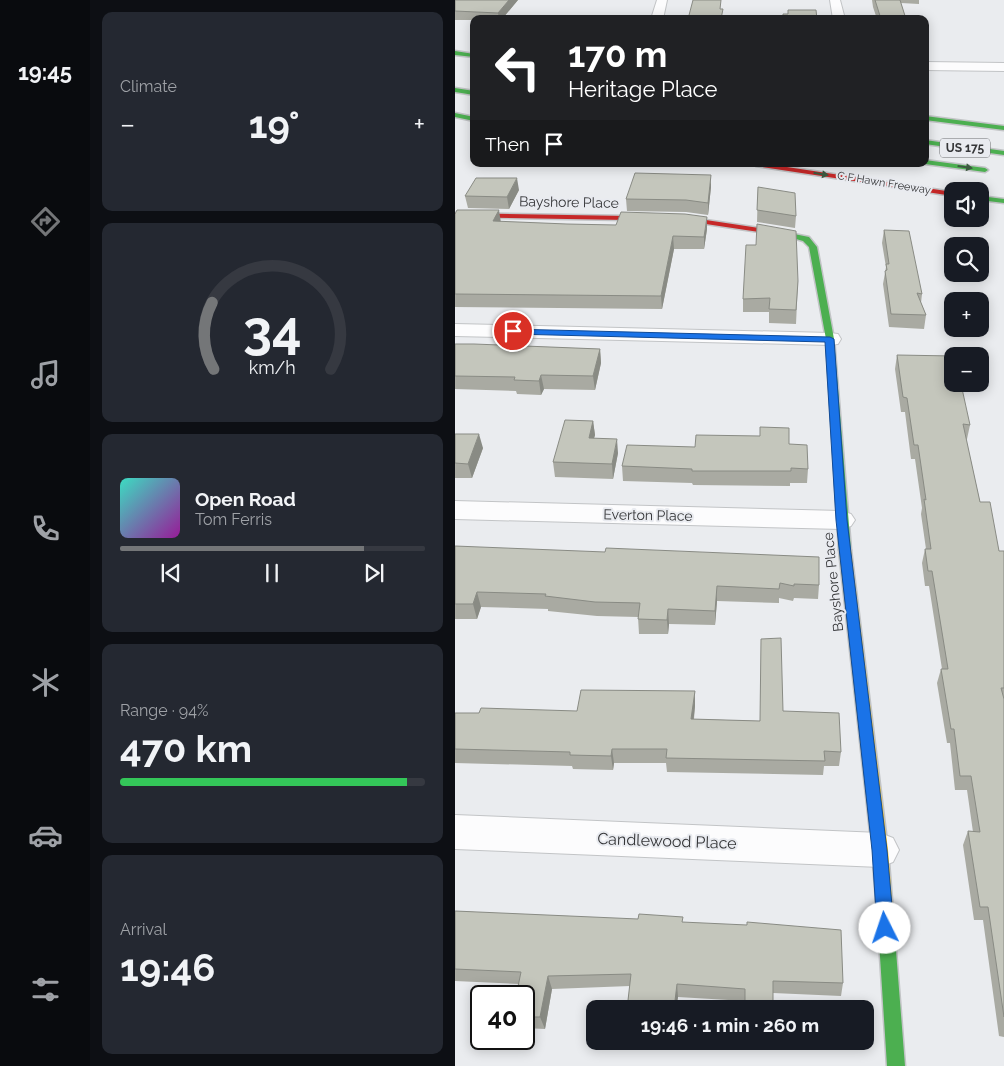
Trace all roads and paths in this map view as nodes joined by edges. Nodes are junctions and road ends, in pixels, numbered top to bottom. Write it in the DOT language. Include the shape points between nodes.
graph roads {
  1 [pos="662,0"];
  2 [pos="835,0"];
  3 [pos="658,15"];
  4 [pos="838,15"];
  5 [pos="455,53"];
  6 [pos="470,55"];
  7 [pos="929,66"];
  8 [pos="1004,68"];
  9 [pos="455,90"];
  10 [pos="470,92"];
  11 [pos="455,115"];
  12 [pos="470,118"];
  13 [pos="929,119"];
  14 [pos="1004,128"];
  15 [pos="929,143"];
  16 [pos="1004,154"];
  17 [pos="929,163"];
  18 [pos="776,167"];
  19 [pos="994,171"];
  20 [pos="944,193"];
  21 [pos="989,199"];
  22 [pos="1004,201"];
  23 [pos="455,215"];
  24 [pos="455,330"];
  25 [pos="830,339"];
  26 [pos="455,510"];
  27 [pos="841,520"];
  28 [pos="455,832"];
  29 [pos="879,850"];
  30 [pos="896,1066"];
  1 -- 3 [label="street"];
  2 -- 4 [label="street"];
  5 -- 6 [label="main road"];
  7 -- 8 [label="street"];
  9 -- 10 [label="main road"];
  11 -- 12 [label="main road"];
  13 -- 14 [label="main road"];
  15 -- 16 [label="main road, US 175"];
  17 -- 19 [label="main road, US 175, one-way"];
  18 -- 20 [label="main road, C F Hawn Freeway, one-way"];
  21 -- 22 [label="main road"];
  23 -- 25 [label="main road, Bayshore Place" via="686,219 795,235 806,239 813,247"];
  24 -- 25 [label="street"];
  25 -- 27 [label="main road, Bayshore Place"];
  26 -- 27 [label="street, Everton Place"];
  27 -- 29 [label="main road, Bayshore Place"];
  28 -- 29 [label="street, Candlewood Place"];
  29 -- 30 [label="main road, Bayshore Place"];
}
